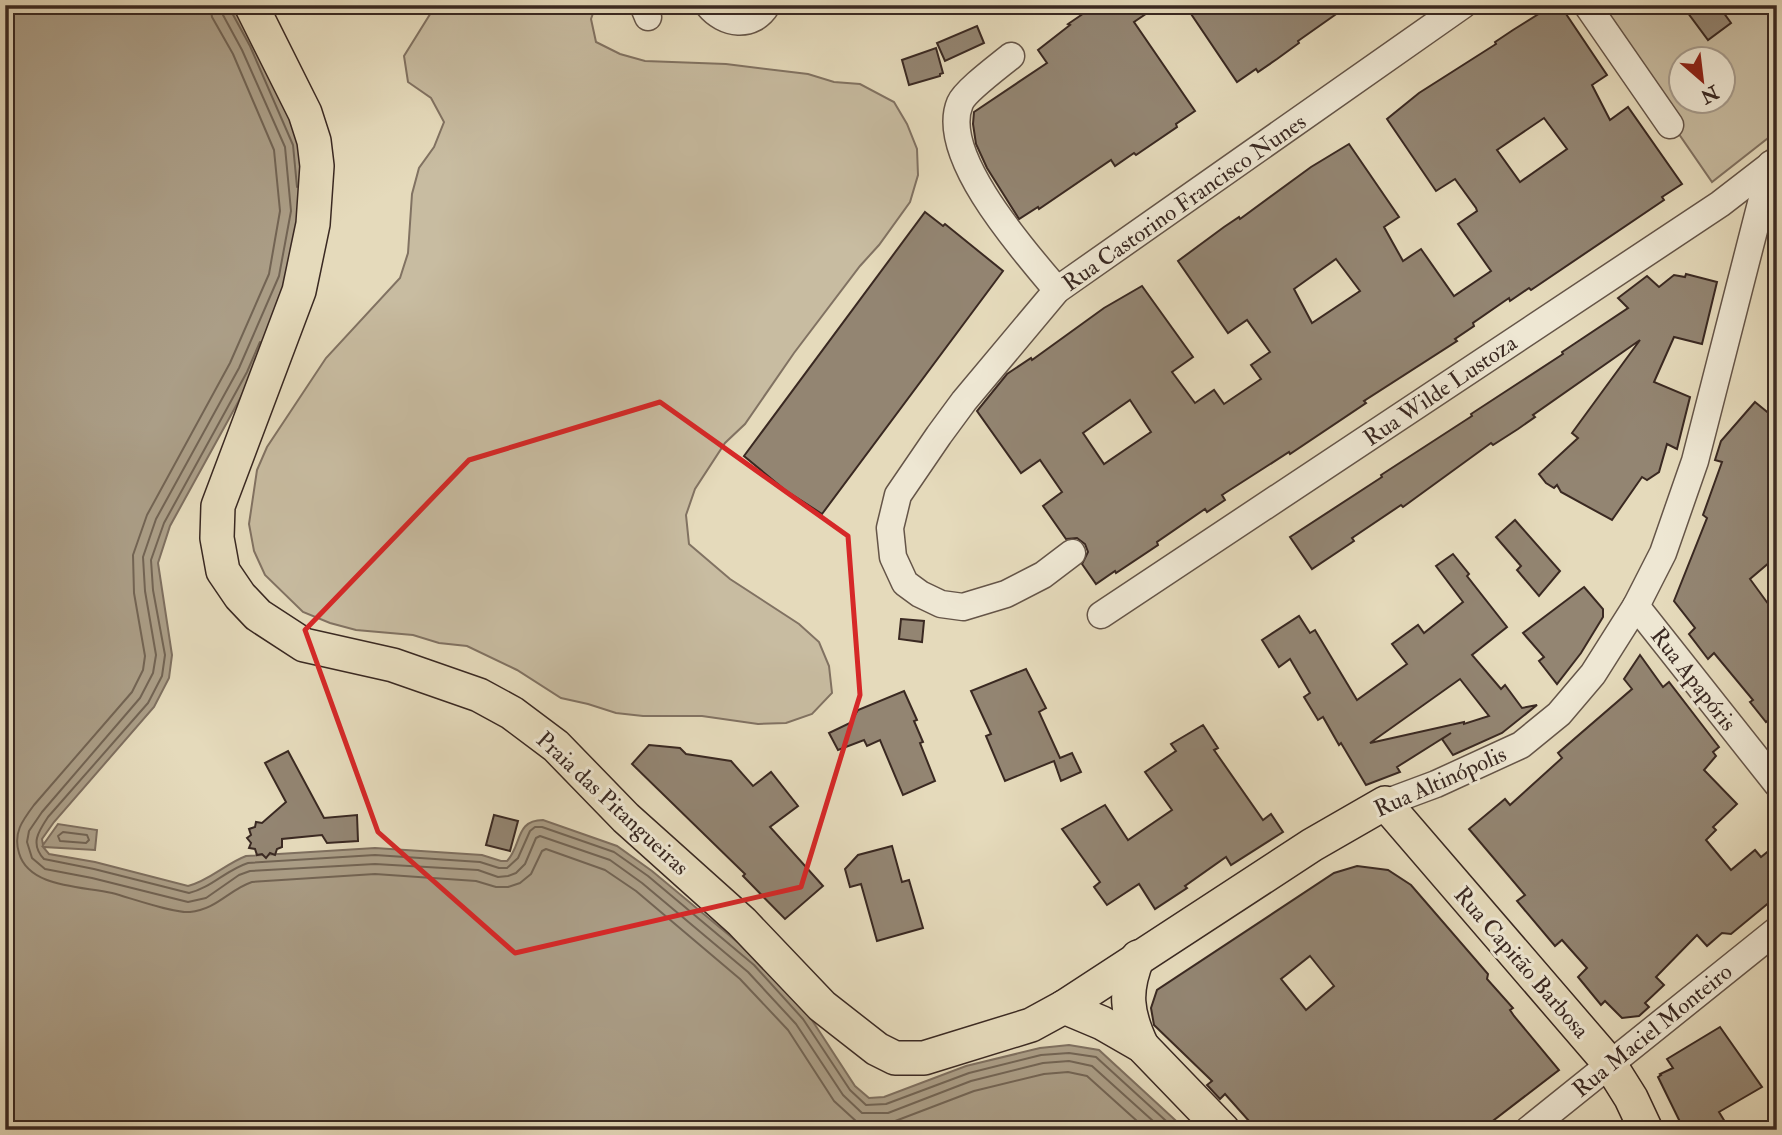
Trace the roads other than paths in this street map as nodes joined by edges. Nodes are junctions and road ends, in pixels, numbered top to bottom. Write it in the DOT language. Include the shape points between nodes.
graph roads {
  1 [pos="251,5"];
  2 [pos="708,5"];
  3 [pos="767,5"];
  4 [pos="1463,5"];
  5 [pos="1587,5"];
  6 [pos="1011,56"];
  7 [pos="1670,125"];
  8 [pos="1774,162"];
  9 [pos="1057,290"];
  10 [pos="1072,554"];
  11 [pos="1636,607"];
  12 [pos="1101,615"];
  13 [pos="1777,784"];
  14 [pos="1385,803"];
  15 [pos="1777,930"];
  16 [pos="1138,957"];
  17 [pos="1064,1007"];
  18 [pos="1142,1046"];
  19 [pos="1609,1063"];
  20 [pos="1223,1130"];
  21 [pos="1528,1130"];
  22 [pos="1646,1130"];
  1 -- 17 [label="main road, Praia das Pitangueiras" via="305,113 317,166 313,224 299,291 218,506 223,570 240,596 275,628 304,645 438,679 512,713 556,746 626,818 742,922 822,1006 895,1058 924,1058 955,1049 1031,1025"];
  2 -- 3 [label="street" via="734,23 749,21"];
  4 -- 9 [label="street, Rua Castorino Francisco Nunes"];
  5 -- 7 [label="street"];
  6 -- 9 [label="street" via="962,100 955,117 957,138 982,193"];
  8 -- 11 [label="street, Rua Altinópolis" via="1695,461 1663,552"];
  8 -- 12 [label="street, Rua Wilde Lustoza" via="1720,204"];
  9 -- 10 [label="street, Rua Castorino Francisco Nunes" via="939,435 898,495 890,528 893,557 905,583 941,604 963,607 1006,594"];
  11 -- 13 [label="street, Rua Apapóris"];
  11 -- 14 [label="street, Rua Altinópolis" via="1593,674 1559,714 1521,745"];
  14 -- 16 [label="main road, Rua Altinópolis"];
  14 -- 19 [label="main road, Rua Capitão Barbosa"];
  15 -- 19 [label="street, Rua Maciel Monteiro"];
  16 -- 17 [label="main road, Rua Altinópolis"];
  16 -- 18 [label="main road" via="1127,999"];
  17 -- 18 [label="main road"];
  18 -- 20 [label="main road"];
  19 -- 21 [label="street, Rua Maciel Monteiro"];
  19 -- 22 [label="main road, Rua Capitão Barbosa"];
}
